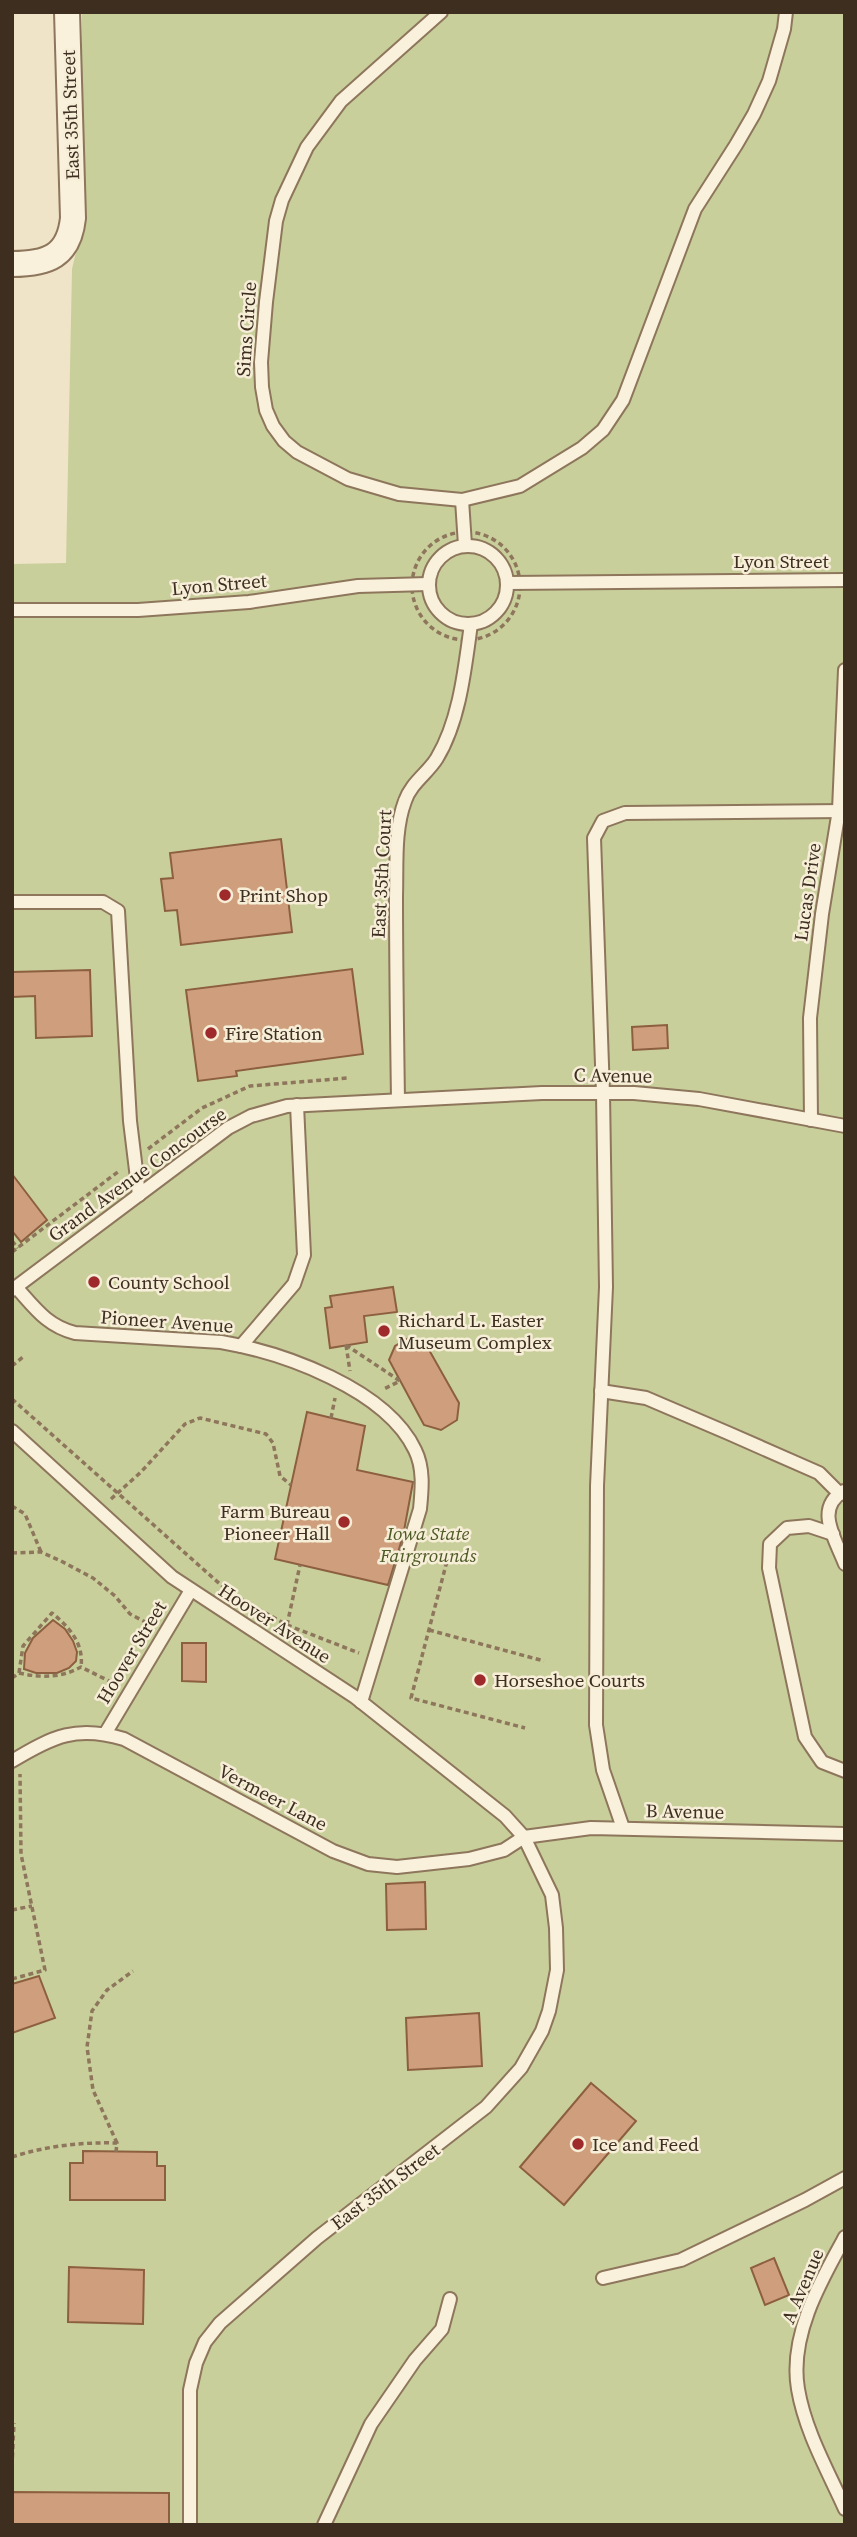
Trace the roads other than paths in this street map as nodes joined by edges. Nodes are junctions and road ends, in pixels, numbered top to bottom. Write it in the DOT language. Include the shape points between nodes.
graph roads {
  1 [pos="67,12"];
  2 [pos="441,12"];
  3 [pos="786,12"];
  4 [pos="12,264"];
  5 [pos="462,500"];
  6 [pos="465,539"];
  7 [pos="845,580"];
  8 [pos="514,583"];
  9 [pos="428,584"];
  10 [pos="12,610"];
  11 [pos="471,624"];
  12 [pos="845,670"];
  13 [pos="842,811"];
  14 [pos="12,902"];
  15 [pos="603,1093"];
  16 [pos="398,1100"];
  17 [pos="377,1101"];
  18 [pos="297,1105"];
  19 [pos="811,1120"];
  20 [pos="845,1126"];
  21 [pos="139,1195"];
  22 [pos="14,1289"];
  23 [pos="241,1346"];
  24 [pos="601,1391"];
  25 [pos="12,1431"];
  26 [pos="842,1492"];
  27 [pos="833,1534"];
  28 [pos="845,1564"];
  29 [pos="191,1590"];
  30 [pos="361,1702"];
  31 [pos="105,1734"];
  32 [pos="16,1758"];
  33 [pos="845,1771"];
  34 [pos="623,1828"];
  35 [pos="845,1834"];
  36 [pos="524,1838"];
  37 [pos="845,2178"];
  38 [pos="845,2237"];
  39 [pos="603,2278"];
  40 [pos="450,2300"];
  41 [pos="845,2509"];
  42 [pos="190,2525"];
  43 [pos="324,2525"];
  1 -- 4 [label="street, East 35th Street" via="72,232 55,256 37,264"];
  2 -- 5 [label="lane, Sims Circle" via="341,101 306,147 276,221 262,387 273,426 297,452 348,479 399,494"];
  3 -- 5 [label="lane, Sims Circle" via="769,81 754,114 695,209 623,400 603,430 582,448 520,486"];
  5 -- 6 [label="lane"];
  6 -- 8 [label="lane" via="498,560"];
  6 -- 9 [label="lane" via="435,562"];
  7 -- 8 [label="lane, Lyon Street"];
  8 -- 11 [label="lane" via="497,611"];
  9 -- 10 [label="lane, Lyon Street" via="358,586 249,602 151,609"];
  9 -- 11 [label="lane" via="441,614"];
  11 -- 16 [label="lane, East 35th Court" via="463,685 445,740 405,799 399,825"];
  12 -- 13 [label="lane, Lucas Drive"];
  13 -- 15 [label="lane" via="625,813 603,821 594,838"];
  13 -- 19 [label="lane, Lucas Drive" via="822,914 810,1018"];
  14 -- 21 [label="lane" via="103,902 118,911 130,1121"];
  15 -- 16 [label="lane, C Avenue"];
  15 -- 19 [label="lane, C Avenue" via="699,1098"];
  15 -- 24 [label="lane" via="606,1287"];
  16 -- 17 [label="lane, C Avenue"];
  17 -- 18 [label="lane, Grand Avenue Concourse"];
  18 -- 21 [label="lane, Grand Avenue Concourse" via="251,1116 228,1128"];
  18 -- 23 [label="lane" via="304,1255 294,1284"];
  19 -- 20 [label="lane, C Avenue"];
  21 -- 22 [label="lane, Grand Avenue Concourse"];
  22 -- 23 [label="lane, Pioneer Avenue" via="59,1329"];
  23 -- 30 [label="lane, Pioneer Avenue" via="284,1359 364,1396 401,1427 416,1452 422,1480 420,1509"];
  24 -- 26 [label="lane" via="646,1398 818,1473"];
  24 -- 34 [label="lane" via="596,1725 603,1770"];
  25 -- 29 [label="lane, Hoover Avenue"];
  26 -- 27 [label="lane" via="833,1498 828,1511"];
  27 -- 28 [label="lane"];
  27 -- 33 [label="lane" via="809,1526 787,1528 769,1544 769,1568 805,1737 822,1762"];
  29 -- 30 [label="lane, Hoover Avenue"];
  29 -- 31 [label="lane, Hoover Street"];
  30 -- 36 [label="lane, Hoover Avenue" via="505,1816"];
  31 -- 32 [label="lane, Vermeer Lane" via="82,1731 56,1738"];
  31 -- 36 [label="lane, Vermeer Lane" via="124,1739 332,1851 368,1864 397,1867 469,1859 503,1850"];
  34 -- 35 [label="lane, B Avenue"];
  34 -- 36 [label="lane, B Avenue"];
  36 -- 42 [label="lane, East 35th Street" via="552,1895 556,1928 556,1970 542,2031 522,2068 486,2107 317,2238 220,2323 205,2342 190,2390"];
  37 -- 39 [label="lane" via="681,2260"];
  38 -- 41 [label="lane, A Avenue" via="805,2321 796,2361 803,2409"];
  40 -- 43 [label="lane" via="442,2329 371,2424"];
}
